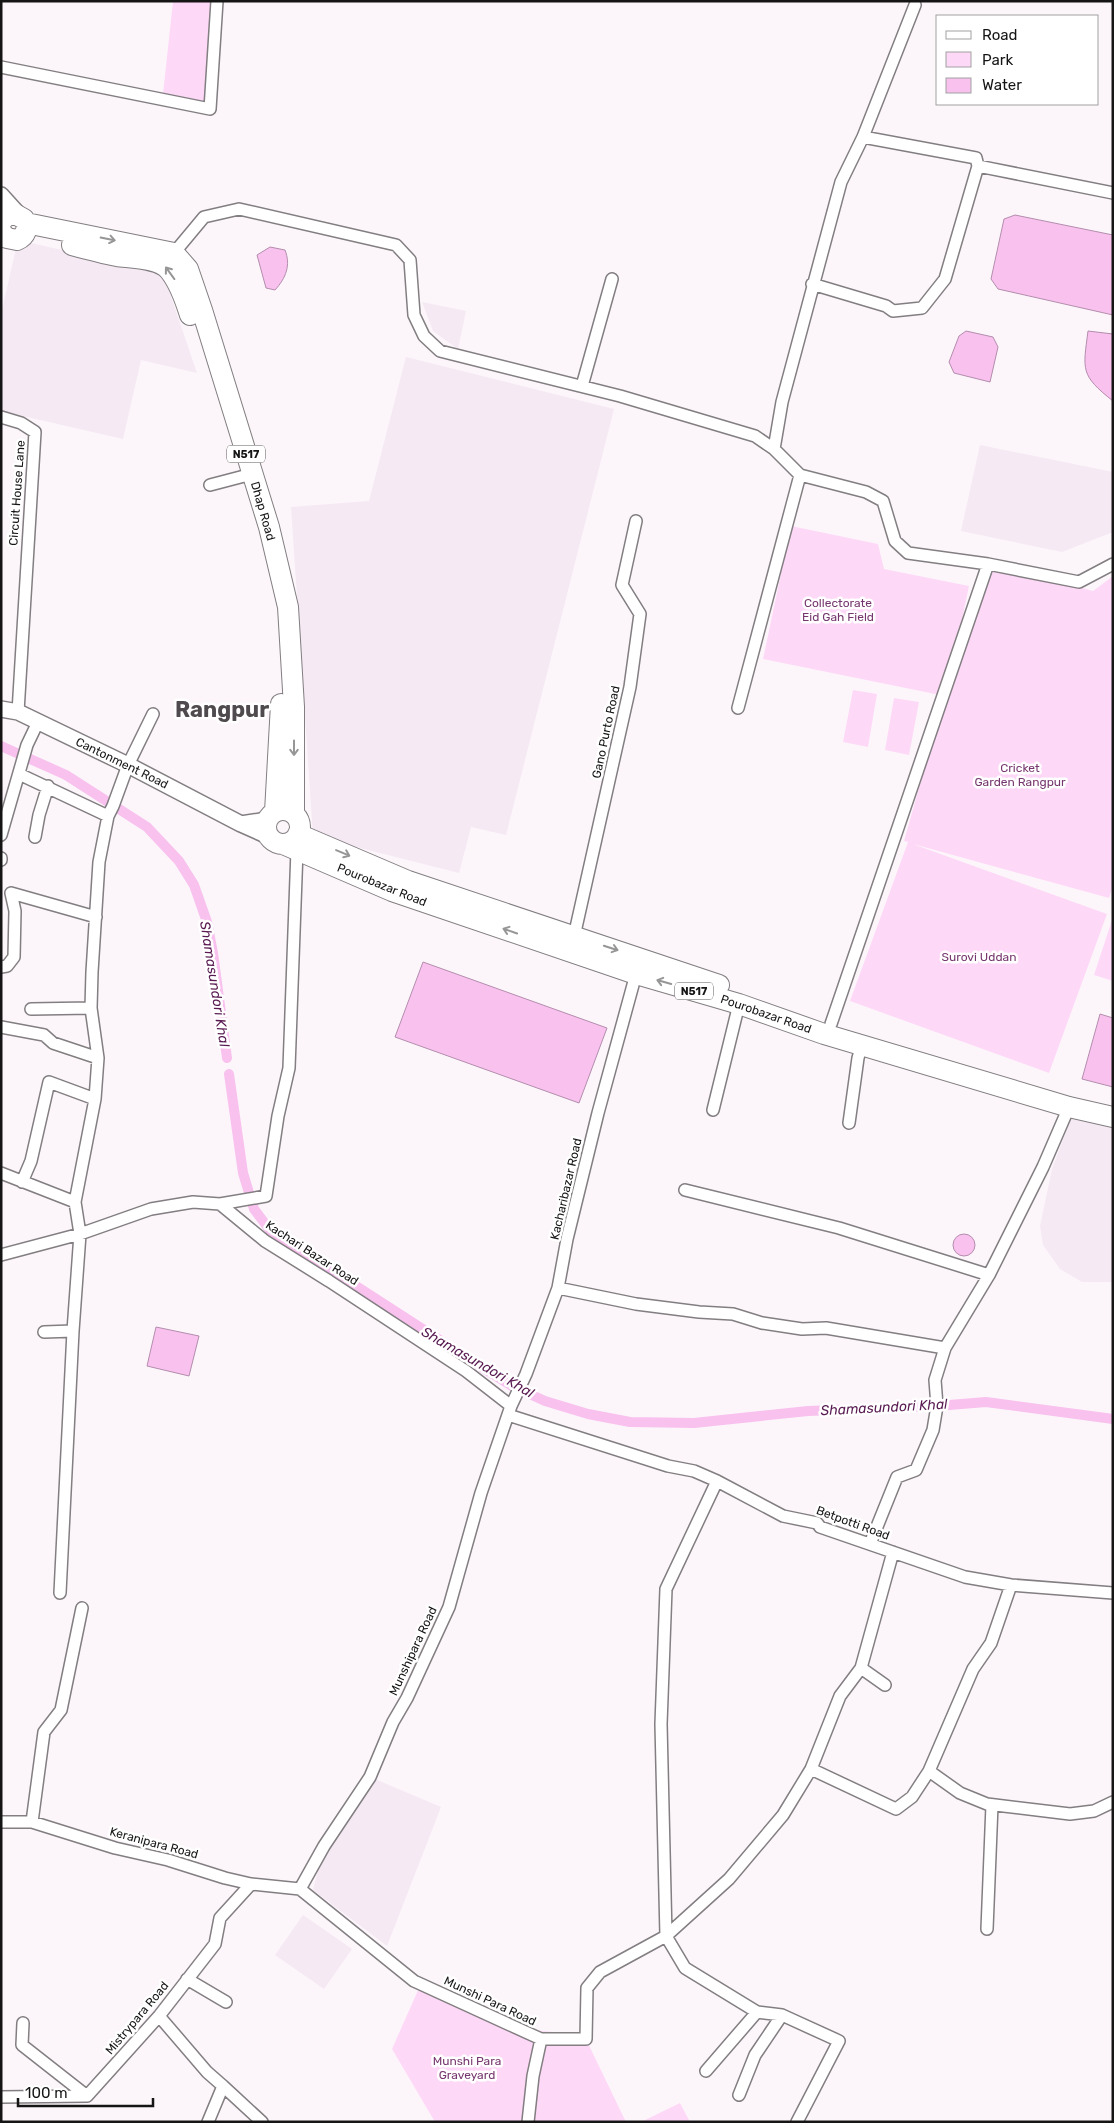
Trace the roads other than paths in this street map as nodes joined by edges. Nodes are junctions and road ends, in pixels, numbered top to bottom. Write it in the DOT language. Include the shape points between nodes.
graph roads {
  1 [pos="217,1"];
  2 [pos="915,5"];
  3 [pos="1,66"];
  4 [pos="863,137"];
  5 [pos="978,166"];
  6 [pos="1113,193"];
  7 [pos="1,195"];
  8 [pos="9,221"];
  9 [pos="174,253"];
  10 [pos="612,279"];
  11 [pos="812,284"];
  12 [pos="582,386"];
  13 [pos="1,417"];
  14 [pos="774,449"];
  15 [pos="800,475"];
  16 [pos="246,476"];
  17 [pos="210,485"];
  18 [pos="636,521"];
  19 [pos="988,564"];
  20 [pos="1113,564"];
  21 [pos="738,708"];
  22 [pos="1,709"];
  23 [pos="18,712"];
  24 [pos="153,714"];
  25 [pos="38,722"];
  26 [pos="128,765"];
  27 [pos="19,774"];
  28 [pos="48,786"];
  29 [pos="108,816"];
  30 [pos="283,830"];
  31 [pos="1,835"];
  32 [pos="35,837"];
  33 [pos="6,891"];
  34 [pos="96,917"];
  35 [pos="571,944"];
  36 [pos="1,967"];
  37 [pos="636,974"];
  38 [pos="739,1004"];
  39 [pos="31,1008"];
  40 [pos="91,1008"];
  41 [pos="830,1024"];
  42 [pos="1,1027"];
  43 [pos="862,1045"];
  44 [pos="98,1058"];
  45 [pos="95,1099"];
  46 [pos="1113,1105"];
  47 [pos="1069,1107"];
  48 [pos="714,1110"];
  49 [pos="1113,1117"];
  50 [pos="849,1123"];
  51 [pos="1,1173"];
  52 [pos="22,1182"];
  53 [pos="685,1190"];
  54 [pos="74,1202"];
  55 [pos="220,1204"];
  56 [pos="75,1235"];
  57 [pos="1,1255"];
  58 [pos="989,1275"];
  59 [pos="558,1288"];
  60 [pos="73,1331"];
  61 [pos="44,1332"];
  62 [pos="945,1348"];
  63 [pos="509,1411"];
  64 [pos="717,1481"];
  65 [pos="870,1544"];
  66 [pos="893,1552"];
  67 [pos="1011,1585"];
  68 [pos="1113,1593"];
  69 [pos="60,1594"];
  70 [pos="82,1608"];
  71 [pos="861,1668"];
  72 [pos="885,1685"];
  73 [pos="811,1769"];
  74 [pos="929,1771"];
  75 [pos="1113,1802"];
  76 [pos="992,1805"];
  77 [pos="1,1822"];
  78 [pos="32,1822"];
  79 [pos="250,1884"];
  80 [pos="300,1889"];
  81 [pos="987,1928"];
  82 [pos="666,1936"];
  83 [pos="187,1980"];
  84 [pos="226,2002"];
  85 [pos="758,2012"];
  86 [pos="782,2015"];
  87 [pos="159,2016"];
  88 [pos="23,2023"];
  89 [pos="541,2039"];
  90 [pos="706,2071"];
  91 [pos="223,2086"];
  92 [pos="87,2096"];
  93 [pos="739,2096"];
  94 [pos="1,2097"];
  95 [pos="208,2122"];
  96 [pos="262,2122"];
  97 [pos="528,2122"];
  98 [pos="797,2122"];
  1 -- 3 [label="street" via="210,109"];
  2 -- 4 [label="street"];
  4 -- 5 [label="street" via="976,158"];
  4 -- 11 [label="street" via="842,182"];
  5 -- 6 [label="street"];
  5 -- 11 [label="street" via="945,279 922,308 893,311 886,306"];
  7 -- 8 [label="main road"];
  8 -- 9 [label="highway, one-way"];
  16 -- 8 [label="highway, Dhap Road / N517, one-way" via="184,295 169,270 144,258 118,256"];
  9 -- 12 [label="street" via="204,217 239,209 396,245 410,260 414,315 424,336 440,351"];
  9 -- 16 [label="highway, Dhap Road / N517" via="188,269 196,291"];
  10 -- 12 [label="street"];
  11 -- 14 [label="street" via="782,402"];
  12 -- 14 [label="street" via="755,436"];
  13 -- 23 [label="street, Circuit House Lane" via="21,423 35,432"];
  14 -- 15 [label="street"];
  15 -- 19 [label="street" via="866,492 883,501 895,541 908,553"];
  15 -- 21 [label="street"];
  16 -- 17 [label="street"];
  16 -- 30 [label="highway, Dhap Road / N517" via="275,609"];
  18 -- 35 [label="street, Gano Purto Road" via="622,585 640,614 630,687"];
  19 -- 20 [label="street" via="1079,582"];
  19 -- 41 [label="street"];
  22 -- 23 [label="main road, Cantonment Road"];
  23 -- 25 [label="main road, Cantonment Road"];
  24 -- 26 [label="street"];
  25 -- 26 [label="main road, Cantonment Road"];
  25 -- 27 [label="street"];
  26 -- 29 [label="street"];
  26 -- 30 [label="main road, Cantonment Road" via="241,824"];
  27 -- 28 [label="street"];
  27 -- 31 [label="street"];
  28 -- 29 [label="street"];
  28 -- 32 [label="street"];
  29 -- 34 [label="street" via="99,862"];
  30 -- 35 [label="highway, Pourobazar Road / N517"];
  30 -- 55 [label="street" via="289,1068 266,1196"];
  33 -- 34 [label="street"];
  33 -- 36 [label="street" via="15,911 14,957 7,966"];
  34 -- 40 [label="street"];
  35 -- 37 [label="highway, Pourobazar Road / N517"];
  35 -- 41 [label="highway, Pourobazar Road / N517, one-way"];
  38 -- 37 [label="highway, Pourobazar Road / N517, one-way"];
  37 -- 59 [label="street, Kacharibazar Road" via="598,1113"];
  38 -- 43 [label="highway, Pourobazar Road / N517"];
  38 -- 48 [label="street"];
  39 -- 40 [label="street"];
  40 -- 44 [label="street"];
  41 -- 46 [label="highway, Pourobazar Road / N517" via="1075,1097"];
  42 -- 44 [label="street" via="44,1035 52,1043"];
  43 -- 47 [label="highway, Pourobazar Road / N517"];
  43 -- 50 [label="street"];
  44 -- 45 [label="street"];
  45 -- 52 [label="street" via="49,1082 31,1161"];
  45 -- 54 [label="street"];
  47 -- 49 [label="highway, Pourobazar Road / N517"];
  47 -- 58 [label="street"];
  51 -- 52 [label="street"];
  52 -- 54 [label="street"];
  53 -- 58 [label="street" via="839,1228"];
  54 -- 56 [label="street"];
  55 -- 56 [label="street" via="193,1202 151,1209"];
  55 -- 63 [label="street, Kachari Bazar Road" via="265,1241 333,1277 469,1366"];
  56 -- 57 [label="street"];
  56 -- 60 [label="street"];
  58 -- 62 [label="street"];
  59 -- 62 [label="street" via="636,1304 733,1314 762,1324 826,1328"];
  59 -- 63 [label="street, Kacharibazar Road"];
  60 -- 61 [label="street"];
  60 -- 69 [label="street"];
  62 -- 65 [label="street" via="935,1380 937,1406 933,1430 916,1470 897,1477"];
  63 -- 64 [label="street, Betpotti Road"];
  63 -- 80 [label="street, Munshipara Road" via="481,1493 449,1607 370,1777"];
  64 -- 65 [label="street, Betpotti Road" via="782,1516 817,1523 820,1527"];
  64 -- 82 [label="street" via="666,1588 661,1724"];
  65 -- 66 [label="street, Betpotti Road"];
  66 -- 67 [label="street, Betpotti Road" via="965,1577"];
  66 -- 71 [label="street"];
  67 -- 68 [label="street, Betpotti Road"];
  67 -- 74 [label="street" via="991,1643 973,1669"];
  70 -- 78 [label="street" via="61,1710 44,1732"];
  71 -- 72 [label="street"];
  71 -- 73 [label="street" via="840,1696"];
  73 -- 74 [label="street" via="896,1809 912,1797"];
  73 -- 82 [label="street" via="783,1815 729,1879"];
  74 -- 76 [label="street" via="960,1793"];
  75 -- 76 [label="street" via="1094,1811 1070,1814"];
  76 -- 81 [label="street"];
  77 -- 78 [label="street, Keranipara Road"];
  78 -- 79 [label="street, Keranipara Road"];
  79 -- 80 [label="street, Keranipara Road"];
  79 -- 83 [label="street, Mistrypara Road" via="220,1918 214,1944"];
  80 -- 89 [label="street, Munshi Para Road" via="414,1981"];
  82 -- 85 [label="street" via="685,1968"];
  82 -- 89 [label="street, Munshi Para Road" via="600,1972 587,1988 586,2039"];
  83 -- 84 [label="street"];
  83 -- 87 [label="street, Mistrypara Road"];
  85 -- 86 [label="street"];
  85 -- 90 [label="street"];
  86 -- 93 [label="street" via="755,2055"];
  86 -- 98 [label="street" via="839,2041"];
  87 -- 91 [label="street" via="206,2072"];
  87 -- 92 [label="street, Mistrypara Road"];
  88 -- 92 [label="street" via="22,2046"];
  89 -- 97 [label="street"];
  91 -- 95 [label="street"];
  91 -- 96 [label="street"];
  92 -- 94 [label="street"];
}
